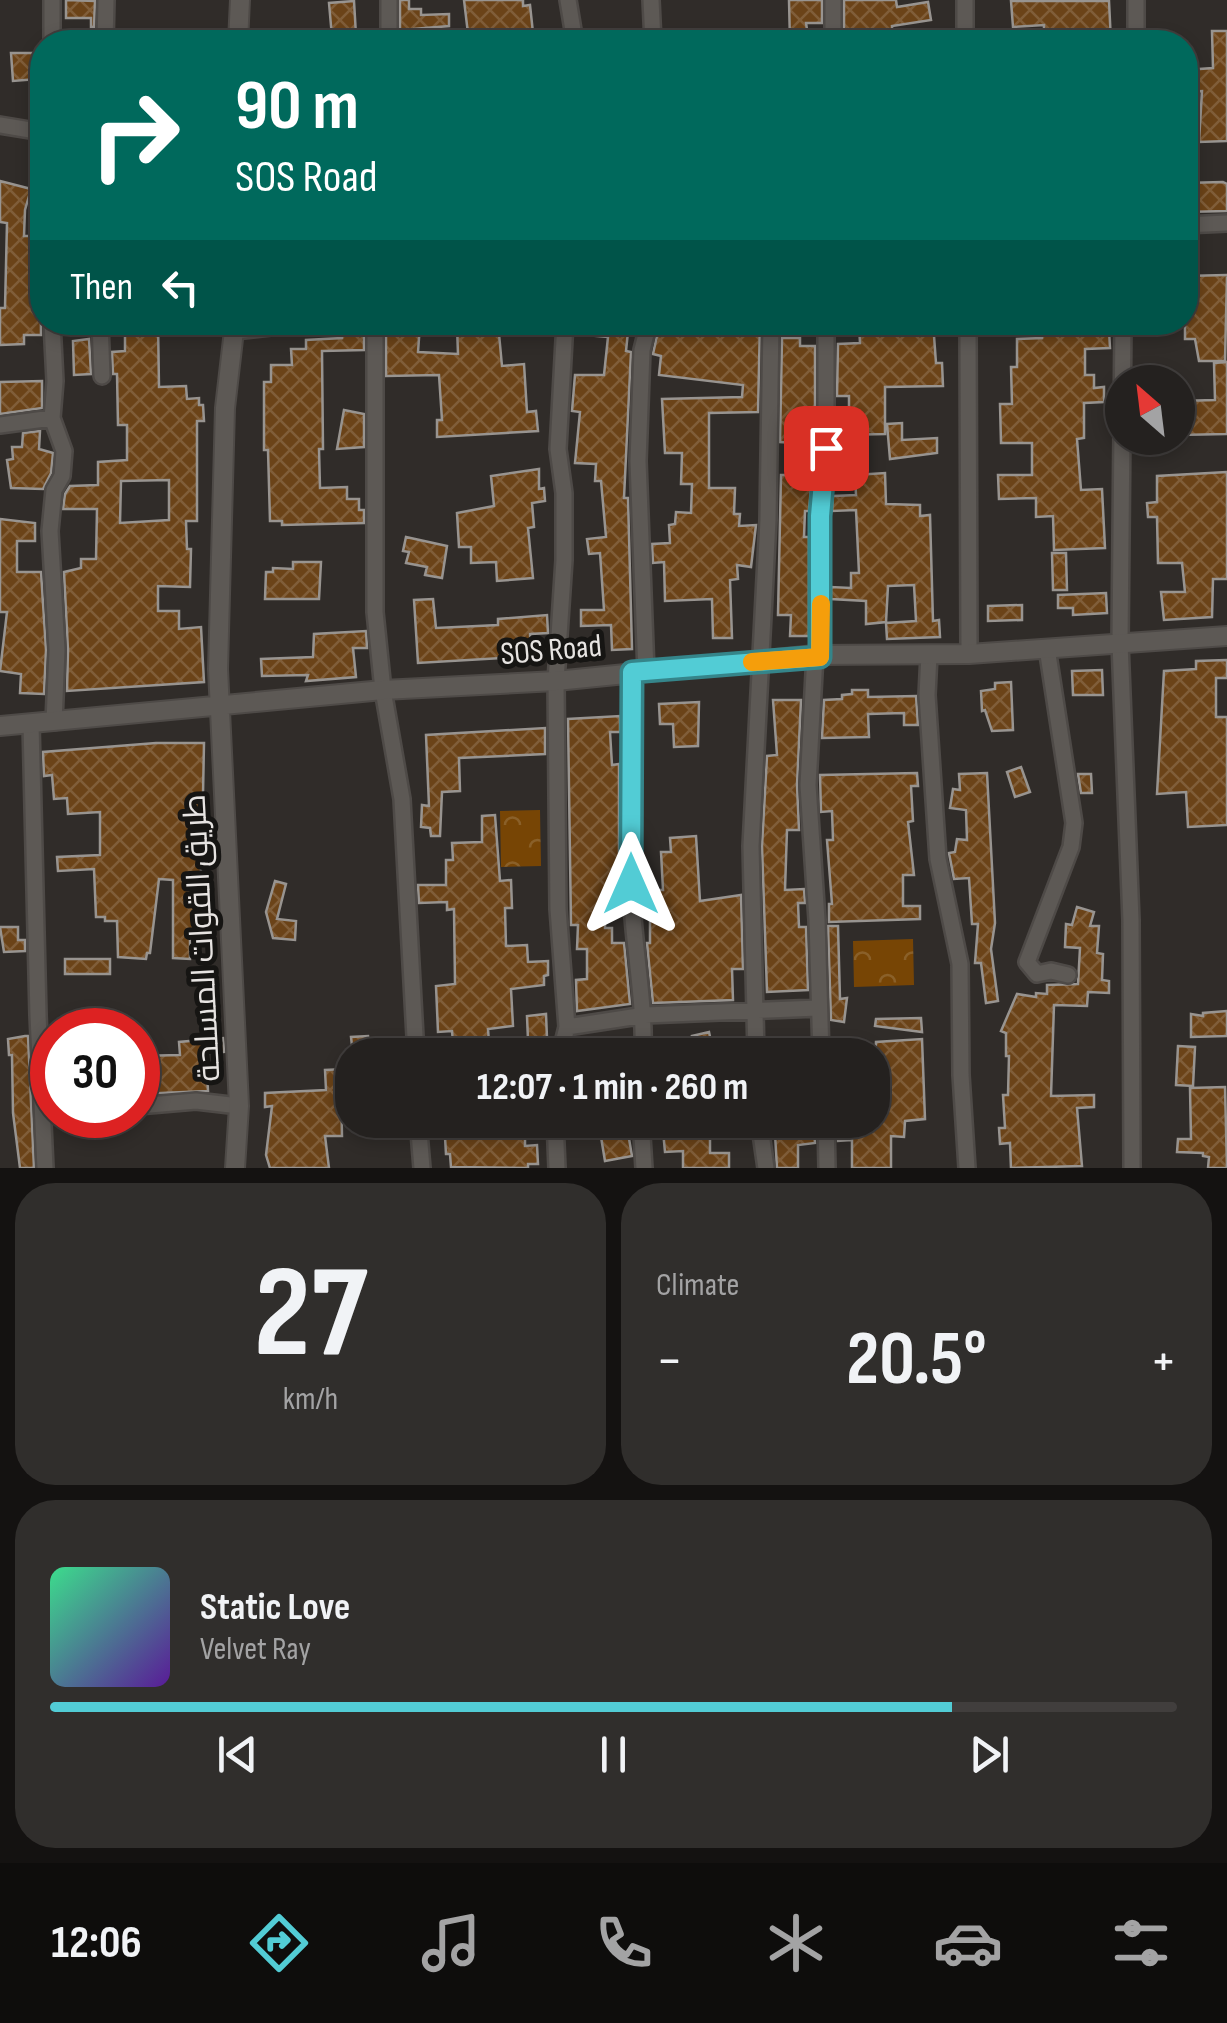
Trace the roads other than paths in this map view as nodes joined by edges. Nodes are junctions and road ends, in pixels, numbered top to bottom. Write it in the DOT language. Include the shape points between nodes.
graph roads {
  1 [pos="52,0"];
  2 [pos="106,0"];
  3 [pos="240,0"];
  4 [pos="388,0"];
  5 [pos="568,0"];
  6 [pos="652,0"];
  7 [pos="833,0"];
  8 [pos="965,0"];
  9 [pos="1136,0"];
  10 [pos="52,30"];
  11 [pos="105,30"];
  12 [pos="239,30"];
  13 [pos="389,30"];
  14 [pos="573,30"];
  15 [pos="653,30"];
  16 [pos="832,30"];
  17 [pos="966,30"];
  18 [pos="1136,30"];
  19 [pos="0,125"];
  20 [pos="30,130"];
  21 [pos="1227,223"];
  22 [pos="1198,224"];
  23 [pos="53,335"];
  24 [pos="100,335"];
  25 [pos="234,335"];
  26 [pos="375,335"];
  27 [pos="564,335"];
  28 [pos="646,335"];
  29 [pos="770,335"];
  30 [pos="826,335"];
  31 [pos="968,335"];
  32 [pos="1123,335"];
  33 [pos="102,376"];
  34 [pos="52,418"];
  35 [pos="0,425"];
  36 [pos="1227,636"];
  37 [pos="1120,643"];
  38 [pos="1047,648"];
  39 [pos="969,654"];
  40 [pos="929,655"];
  41 [pos="817,656"];
  42 [pos="763,661"];
  43 [pos="639,672"];
  44 [pos="556,681"];
  45 [pos="383,690"];
  46 [pos="220,704"];
  47 [pos="54,722"];
  48 [pos="31,724"];
  49 [pos="0,726"];
  50 [pos="1068,975"];
  51 [pos="38,1008"];
  52 [pos="818,1008"];
  53 [pos="755,1010"];
  54 [pos="644,1015"];
  55 [pos="567,1027"];
  56 [pos="415,1038"];
  57 [pos="564,1038"];
  58 [pos="643,1038"];
  59 [pos="756,1038"];
  60 [pos="820,1038"];
  61 [pos="160,1104"];
  62 [pos="239,1106"];
  63 [pos="47,1138"];
  64 [pos="420,1138"];
  65 [pos="556,1138"];
  66 [pos="642,1138"];
  67 [pos="761,1138"];
  68 [pos="826,1138"];
  69 [pos="764,1165"];
  70 [pos="46,1168"];
  71 [pos="235,1168"];
  72 [pos="422,1168"];
  73 [pos="557,1168"];
  74 [pos="644,1168"];
  75 [pos="827,1168"];
  76 [pos="968,1168"];
  77 [pos="1132,1168"];
  1 -- 10 [label="street"];
  2 -- 11 [label="street"];
  3 -- 12 [label="street"];
  4 -- 13 [label="street"];
  5 -- 14 [label="street"];
  6 -- 15 [label="street"];
  7 -- 16 [label="street"];
  8 -- 17 [label="street"];
  9 -- 18 [label="street"];
  19 -- 20 [label="street"];
  21 -- 22 [label="street"];
  23 -- 34 [label="street"];
  24 -- 33 [label="street"];
  25 -- 46 [label="street, طريق القوات المسلحة" via="224,408"];
  26 -- 45 [label="street" via="373,534"];
  27 -- 44 [label="street" via="558,449 564,560"];
  28 -- 43 [label="street" via="638,461"];
  29 -- 42 [label="street"];
  30 -- 41 [label="street"];
  31 -- 39 [label="street"];
  32 -- 37 [label="street"];
  34 -- 35 [label="street"];
  34 -- 47 [label="street" via="64,451 50,531"];
  36 -- 37 [label="street, SOS Road"];
  37 -- 38 [label="street, SOS Road"];
  37 -- 77 [label="street" via="1132,920"];
  38 -- 39 [label="street, SOS Road"];
  38 -- 50 [label="street" via="1074,823 1072,847 1027,962 1037,974"];
  39 -- 40 [label="street, SOS Road"];
  40 -- 41 [label="street, SOS Road"];
  40 -- 76 [label="street" via="938,859 960,964"];
  41 -- 42 [label="street, SOS Road"];
  41 -- 52 [label="street" via="808,785"];
  42 -- 43 [label="street, SOS Road"];
  42 -- 53 [label="street" via="752,846"];
  43 -- 44 [label="street, SOS Road"];
  43 -- 54 [label="street" via="631,884"];
  44 -- 45 [label="street, SOS Road"];
  44 -- 55 [label="street" via="558,909"];
  45 -- 46 [label="street, SOS Road"];
  45 -- 56 [label="street" via="402,799"];
  46 -- 47 [label="street, SOS Road"];
  46 -- 62 [label="street, طريق القوات المسلحة"];
  47 -- 48 [label="street, SOS Road"];
  48 -- 49 [label="street, SOS Road"];
  48 -- 51 [label="street"];
  52 -- 53 [label="street"];
  52 -- 60 [label="street"];
  53 -- 54 [label="street"];
  53 -- 59 [label="street"];
  54 -- 55 [label="street"];
  54 -- 58 [label="street"];
  55 -- 57 [label="street"];
  61 -- 62 [label="street"];
  62 -- 71 [label="street, طريق القوات المسلحة"];
  63 -- 70 [label="street"];
  64 -- 72 [label="street"];
  65 -- 73 [label="street"];
  66 -- 74 [label="street"];
  67 -- 69 [label="street"];
  68 -- 75 [label="street"];
}
